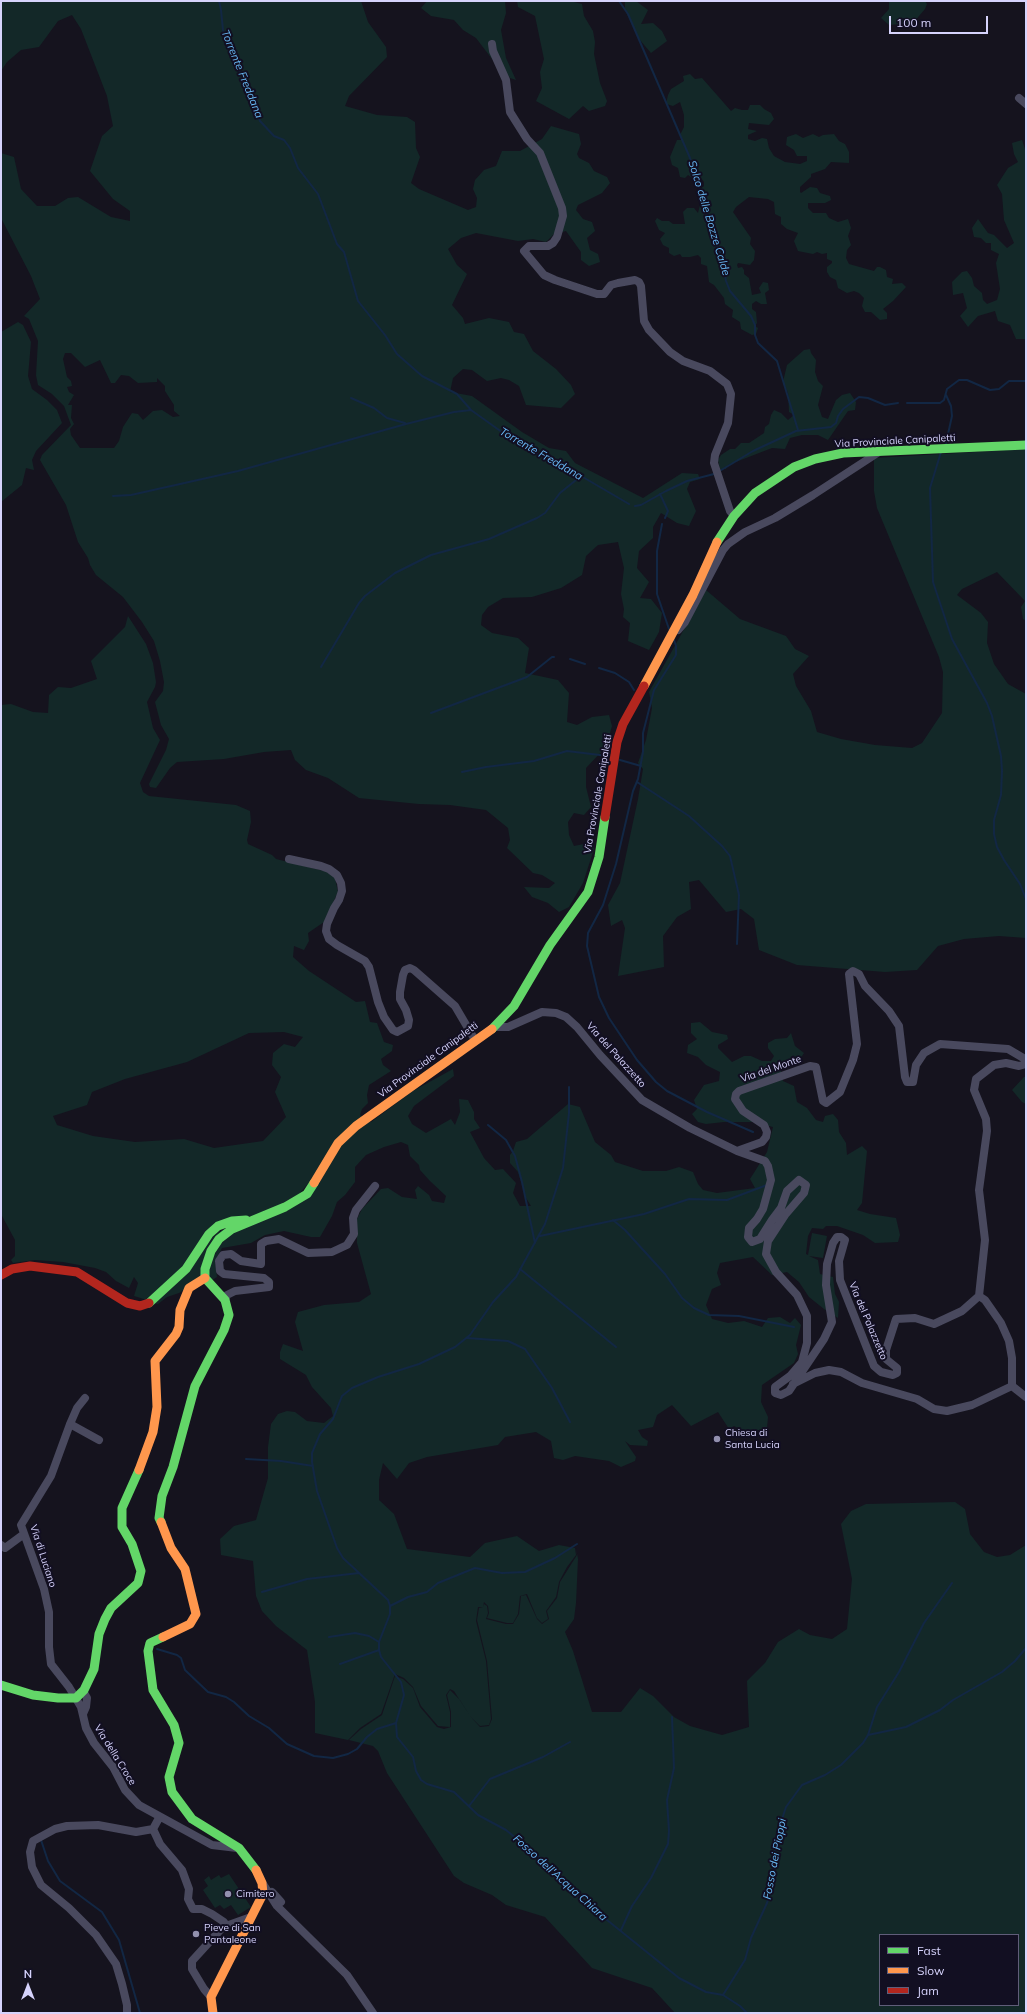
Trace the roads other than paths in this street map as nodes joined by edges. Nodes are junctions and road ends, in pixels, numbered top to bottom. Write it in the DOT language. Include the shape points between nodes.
graph roads {
  1 [pos="492,44"];
  2 [pos="1019,98"];
  3 [pos="1026,104"];
  4 [pos="1026,445"];
  5 [pos="880,451"];
  6 [pos="734,516"];
  7 [pos="668,641"];
  8 [pos="290,859"];
  9 [pos="494,1027"];
  10 [pos="475,1040"];
  11 [pos="737,1151"];
  12 [pos="375,1186"];
  13 [pos="256,1219"];
  14 [pos="1,1275"];
  15 [pos="206,1278"];
  16 [pos="979,1296"];
  17 [pos="225,1300"];
  18 [pos="791,1386"];
  19 [pos="1012,1386"];
  20 [pos="1026,1397"];
  21 [pos="85,1398"];
  22 [pos="70,1424"];
  23 [pos="99,1440"];
  24 [pos="24,1534"];
  25 [pos="1,1545"];
  26 [pos="1,1685"];
  27 [pos="83,1691"];
  28 [pos="76,1698"];
  29 [pos="83,1714"];
  30 [pos="159,1818"];
  31 [pos="153,1828"];
  32 [pos="239,1848"];
  33 [pos="262,1883"];
  34 [pos="281,1902"];
  35 [pos="251,1917"];
  36 [pos="223,1927"];
  37 [pos="211,1997"];
  38 [pos="126,2013"];
  39 [pos="214,2013"];
  40 [pos="373,2013"];
  1 -- 6 [label="street" via="506,80 510,112 540,153 562,208 563,216 557,238 553,243 548,246 528,246 524,251 544,275 596,294 604,294 611,285 618,283 635,280 639,282 644,321 649,330 670,352 683,361 710,371 730,389 728,423 715,455 716,472"];
  2 -- 3 [label="street"];
  4 -- 5 [label="main road, Via Provinciale Canipaletti"];
  5 -- 6 [label="main road, Via Provinciale Canipaletti" via="843,453 794,467 755,493"];
  5 -- 7 [label="street" via="813,495 728,544 685,622"];
  6 -- 7 [label="main road, Via Provinciale Canipaletti" via="714,547 700,582"];
  7 -- 9 [label="main road, Via Provinciale Canipaletti" via="623,724 617,742 599,857 588,892 550,945 514,1006"];
  8 -- 10 [label="street" via="321,866 337,875 342,891 326,931 337,945 365,961 384,1017 393,1030 397,1032 408,1026 409,1020 400,999 400,992 405,970 410,968 455,1006"];
  9 -- 10 [label="main road, Via Provinciale Canipaletti"];
  9 -- 11 [label="street, Via del Palazzetto" via="508,1027 542,1012 566,1017 642,1100"];
  10 -- 13 [label="main road, Via Provinciale Canipaletti" via="356,1126 338,1143 307,1194"];
  11 -- 16 [label="street, Via del Monte" via="762,1142 767,1132 764,1125 743,1111 735,1099 739,1091 810,1066 816,1067 823,1101 826,1103 840,1092 857,1044 849,974 853,971 899,1026 907,1082 913,1082 916,1065 924,1053 940,1044 1008,1049 1025,1059 1026,1064 1019,1066 1006,1063 994,1065 976,1079 974,1090 986,1119 987,1131 979,1190 985,1240"];
  11 -- 18 [label="street, Via del Palazzetto" via="765,1161 771,1180 763,1209 749,1228 748,1237 752,1242 760,1239 781,1208 787,1191 799,1180 806,1185 804,1193 768,1241 766,1254 776,1272 797,1295 807,1316 807,1343 802,1362 790,1376 775,1387 775,1393 787,1393"];
  12 -- 17 [label="street" via="356,1210 353,1218 354,1234 347,1245 332,1252 308,1253 279,1239 261,1244 261,1264 241,1261 231,1254 223,1255 219,1261 220,1271 224,1274 264,1278 270,1287 235,1291 227,1295"];
  13 -- 14 [label="main road" via="232,1221 218,1226 209,1234 186,1269 148,1303 140,1306 127,1303 77,1272 30,1266 12,1269"];
  13 -- 15 [label="main road, Via Provinciale Canipaletti" via="219,1239 211,1251 205,1269"];
  15 -- 17 [label="main road"];
  15 -- 27 [label="main road" via="189,1288 180,1310 176,1334 155,1360 157,1407 153,1432 122,1508 122,1527 132,1544 141,1571 138,1583 111,1608 105,1619 99,1634 94,1669"];
  16 -- 18 [label="street, Via del Palazzetto" via="962,1311 934,1324 915,1318 896,1319 886,1350 886,1359 897,1368 897,1373 887,1374 874,1366 840,1280 839,1261 845,1240 837,1237 829,1255 827,1278 832,1322 824,1339"];
  16 -- 19 [label="street" via="989,1305 1001,1323 1009,1342"];
  17 -- 32 [label="main road" via="229,1315 195,1386 173,1467 162,1496 159,1518 171,1548 184,1568 196,1614 190,1624 150,1643 148,1651 153,1690 174,1725 179,1742 169,1777 172,1792 192,1819"];
  18 -- 19 [label="street" via="815,1373 829,1370 916,1399 934,1409 947,1411 972,1405"];
  19 -- 20 [label="street"];
  21 -- 22 [label="street, Via di Luciano"];
  22 -- 23 [label="street"];
  22 -- 24 [label="street, Via di Luciano" via="51,1476 21,1525"];
  24 -- 25 [label="street" via="5,1548"];
  24 -- 28 [label="street, Via di Luciano" via="44,1589 51,1664"];
  26 -- 28 [label="main road" via="33,1695"];
  27 -- 28 [label="main road"];
  27 -- 29 [label="street" via="87,1698"];
  28 -- 29 [label="street, Via della Croce"];
  29 -- 30 [label="street, Via della Croce" via="86,1728 94,1743 113,1767 125,1790 139,1805"];
  30 -- 31 [label="street"];
  30 -- 32 [label="street, Via della Croce" via="212,1845"];
  31 -- 36 [label="street" via="164,1849 182,1870 189,1889 188,1899 193,1909 202,1909 212,1914 224,1922"];
  31 -- 38 [label="street" via="136,1832 98,1825 67,1826 55,1829 33,1841 30,1852 32,1867 41,1885 96,1935 116,1964 127,2005"];
  32 -- 33 [label="main road" via="254,1865"];
  33 -- 34 [label="street"];
  33 -- 35 [label="main road" via="263,1894"];
  33 -- 40 [label="street" via="277,1906 347,1975"];
  35 -- 36 [label="street"];
  35 -- 37 [label="main road"];
  36 -- 37 [label="street" via="192,1961 192,1969"];
  37 -- 39 [label="main road"];
}
